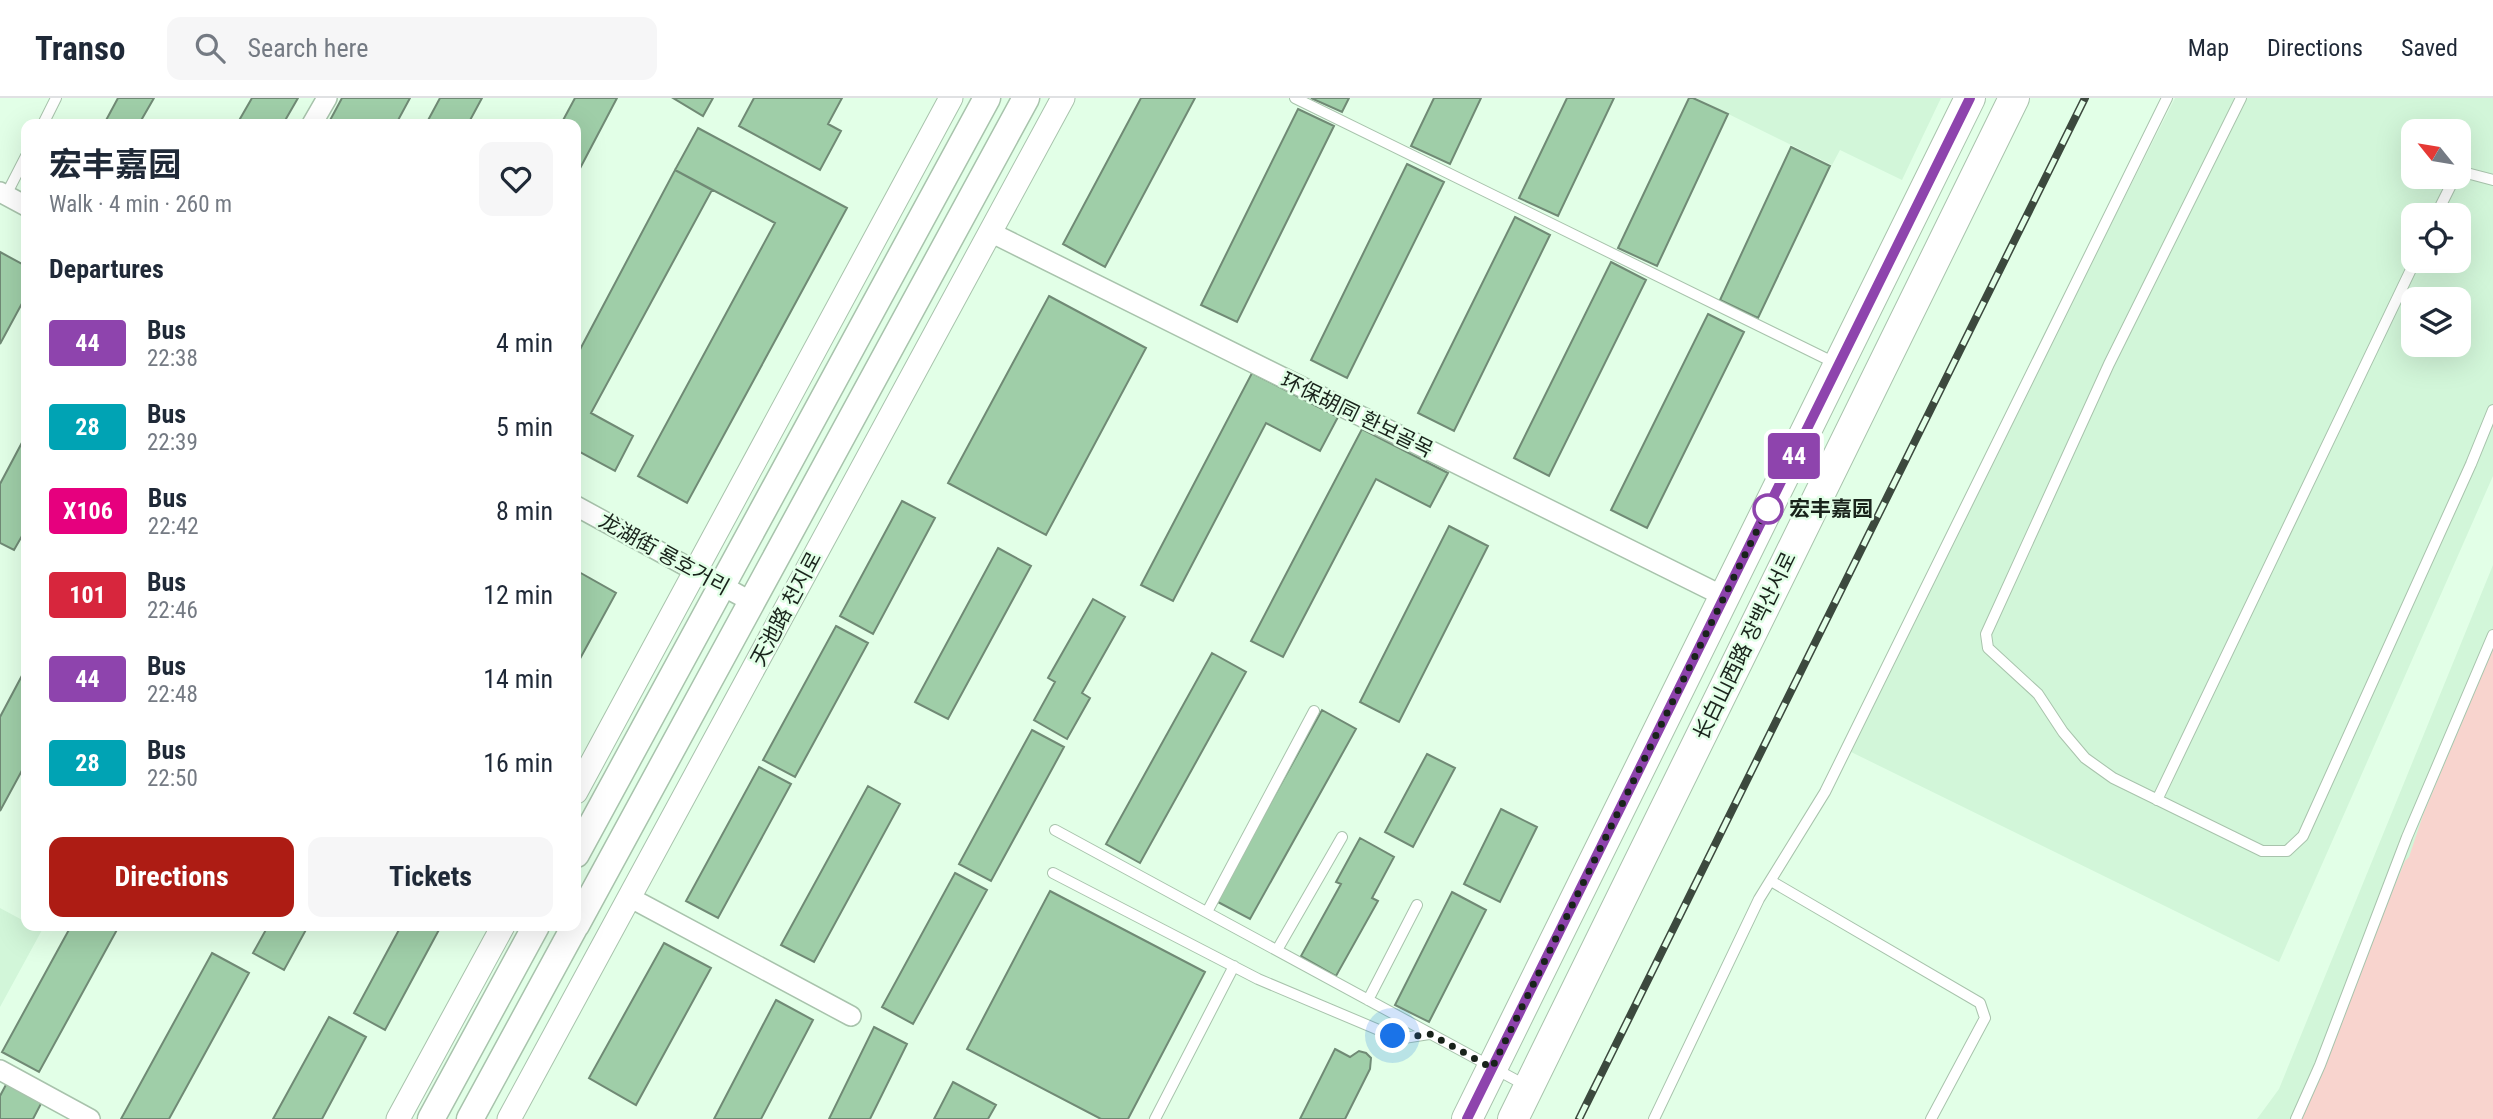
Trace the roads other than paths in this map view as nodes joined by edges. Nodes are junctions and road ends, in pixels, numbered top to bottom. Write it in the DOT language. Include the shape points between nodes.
graph roads {
  1 [pos="56,98"];
  2 [pos="327,98"];
  3 [pos="951,98"];
  4 [pos="987,98"];
  5 [pos="1026,98"];
  6 [pos="1063,98"];
  7 [pos="1295,98"];
  8 [pos="1970,98"];
  9 [pos="2014,98"];
  10 [pos="2167,98"];
  11 [pos="2241,98"];
  12 [pos="46,119"];
  13 [pos="315,119"];
  14 [pos="21,164"];
  15 [pos="2471,174"];
  16 [pos="2493,180"];
  17 [pos="3,193"];
  18 [pos="21,203"];
  19 [pos="990,232"];
  20 [pos="2409,273"];
  21 [pos="1839,364"];
  22 [pos="2493,410"];
  23 [pos="581,509"];
  24 [pos="695,572"];
  25 [pos="722,586"];
  26 [pos="1725,597"];
  27 [pos="751,602"];
  28 [pos="2493,635"];
  29 [pos="1314,711"];
  30 [pos="581,783"];
  31 [pos="2157,800"];
  32 [pos="1055,830"];
  33 [pos="1342,837"];
  34 [pos="581,844"];
  35 [pos="1053,873"];
  36 [pos="1771,881"];
  37 [pos="629,897"];
  38 [pos="1417,905"];
  39 [pos="1207,912"];
  40 [pos="581,914"];
  41 [pos="500,931"];
  42 [pos="533,931"];
  43 [pos="572,931"];
  44 [pos="1277,950"];
  45 [pos="1234,966"];
  46 [pos="1368,1000"];
  47 [pos="851,1016"];
  48 [pos="1430,1034"];
  49 [pos="1492,1068"];
  50 [pos="0,1070"];
  51 [pos="1528,1087"];
  52 [pos="90,1119"];
  53 [pos="398,1119"];
  54 [pos="431,1119"];
  55 [pos="470,1119"];
  56 [pos="509,1119"];
  57 [pos="1154,1119"];
  58 [pos="1467,1119"];
  59 [pos="1513,1119"];
  60 [pos="1654,1119"];
  61 [pos="1931,1119"];
  62 [pos="2296,1119"];
  1 -- 12 [label="lane"];
  2 -- 13 [label="street"];
  3 -- 24 [label="street"];
  4 -- 25 [label="main road"];
  5 -- 27 [label="main road, 天池路 천지로"];
  6 -- 19 [label="street, 天池路 천지로"];
  7 -- 21 [label="lane"];
  8 -- 21 [label="main road, 长白山西路 장백산서로"];
  9 -- 51 [label="main road, 长白山西路 장백산서로"];
  10 -- 36 [label="lane" via="1825,792"];
  11 -- 31 [label="lane" via="2109,363 1986,634 1988,648 2038,694 2085,758"];
  14 -- 17 [label="lane"];
  15 -- 16 [label="lane"];
  17 -- 18 [label="street"];
  19 -- 26 [label="street, 环保胡同 환보골목"];
  19 -- 37 [label="street, 天池路 천지로"];
  20 -- 31 [label="lane"];
  21 -- 26 [label="main road, 长白山西路 장백산서로"];
  22 -- 31 [label="lane" via="2303,836 2287,851 2262,851"];
  23 -- 24 [label="street, 龙湖街 룡호거리"];
  24 -- 25 [label="street, 龙湖街 룡호거리"];
  24 -- 30 [label="street"];
  25 -- 27 [label="street, 龙湖街 룡호거리"];
  25 -- 34 [label="main road"];
  26 -- 49 [label="main road, 长白山西路 장백산서로"];
  27 -- 40 [label="main road, 天池路 천지로"];
  28 -- 62 [label="lane" via="2407,837"];
  29 -- 39 [label="lane"];
  32 -- 39 [label="lane"];
  33 -- 44 [label="lane"];
  35 -- 45 [label="lane"];
  36 -- 60 [label="lane"];
  36 -- 61 [label="lane" via="1980,1003 1985,1018"];
  37 -- 47 [label="street"];
  37 -- 56 [label="street, 天池路 천지로"];
  38 -- 46 [label="lane"];
  39 -- 44 [label="lane"];
  41 -- 53 [label="street"];
  42 -- 54 [label="main road"];
  43 -- 55 [label="main road, 天池路 천지로"];
  44 -- 46 [label="lane"];
  45 -- 48 [label="lane" via="1393,1036"];
  45 -- 57 [label="lane"];
  46 -- 48 [label="lane"];
  48 -- 49 [label="lane"];
  49 -- 51 [label="lane"];
  49 -- 58 [label="main road, 长白山西路 장백산서로"];
  50 -- 52 [label="street"];
  51 -- 59 [label="main road, 长白山西路 장백산서로"];
}
